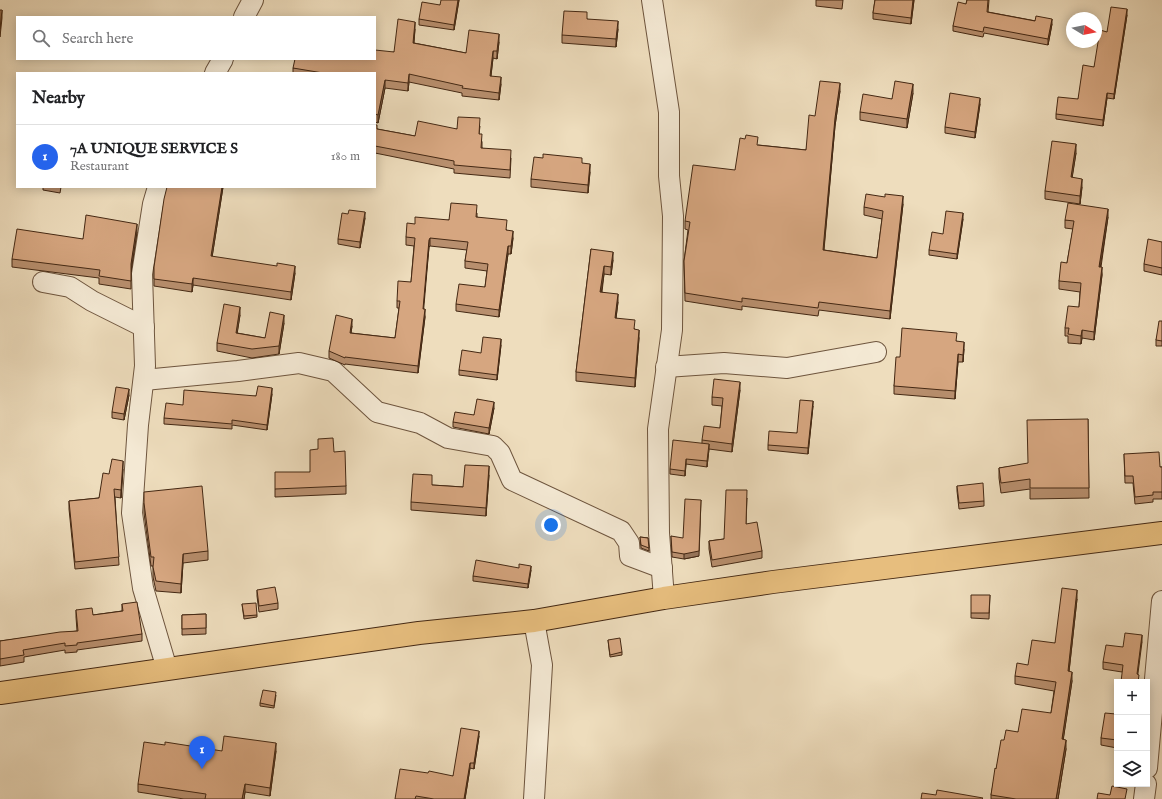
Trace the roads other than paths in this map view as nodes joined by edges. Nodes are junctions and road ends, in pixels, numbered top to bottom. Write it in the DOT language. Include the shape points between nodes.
graph roads {
  1 [pos="253,0"];
  2 [pos="652,0"];
  3 [pos="245,16"];
  4 [pos="222,60"];
  5 [pos="216,72"];
  6 [pos="158,188"];
  7 [pos="43,282"];
  8 [pos="144,327"];
  9 [pos="876,352"];
  10 [pos="666,367"];
  11 [pos="144,380"];
  12 [pos="1162,533"];
  13 [pos="662,568"];
  14 [pos="664,598"];
  15 [pos="1162,601"];
  16 [pos="534,622"];
  17 [pos="167,669"];
  18 [pos="0,692"];
  19 [pos="1149,751"];
  20 [pos="1146,787"];
  21 [pos="534,799"];
  22 [pos="1144,799"];
  1 -- 3 [label="street"];
  2 -- 10 [label="street" via="669,112 669,176 673,216 672,330"];
  4 -- 5 [label="street"];
  6 -- 8 [label="street" via="142,274"];
  7 -- 8 [label="street" via="70,287"];
  8 -- 11 [label="street"];
  9 -- 10 [label="street" via="787,368 724,363"];
  10 -- 13 [label="street" via="658,429"];
  11 -- 13 [label="street" via="300,363 333,371 376,412 420,423 448,438 493,446 500,453 512,480 621,531 629,544 630,556"];
  11 -- 17 [label="street" via="132,513 143,588"];
  12 -- 14 [label="highway"];
  13 -- 14 [label="street"];
  14 -- 16 [label="highway"];
  15 -- 19 [label="street"];
  16 -- 17 [label="highway" via="419,633"];
  16 -- 21 [label="street" via="542,665"];
  17 -- 18 [label="highway"];
  20 -- 22 [label="street"];
}
